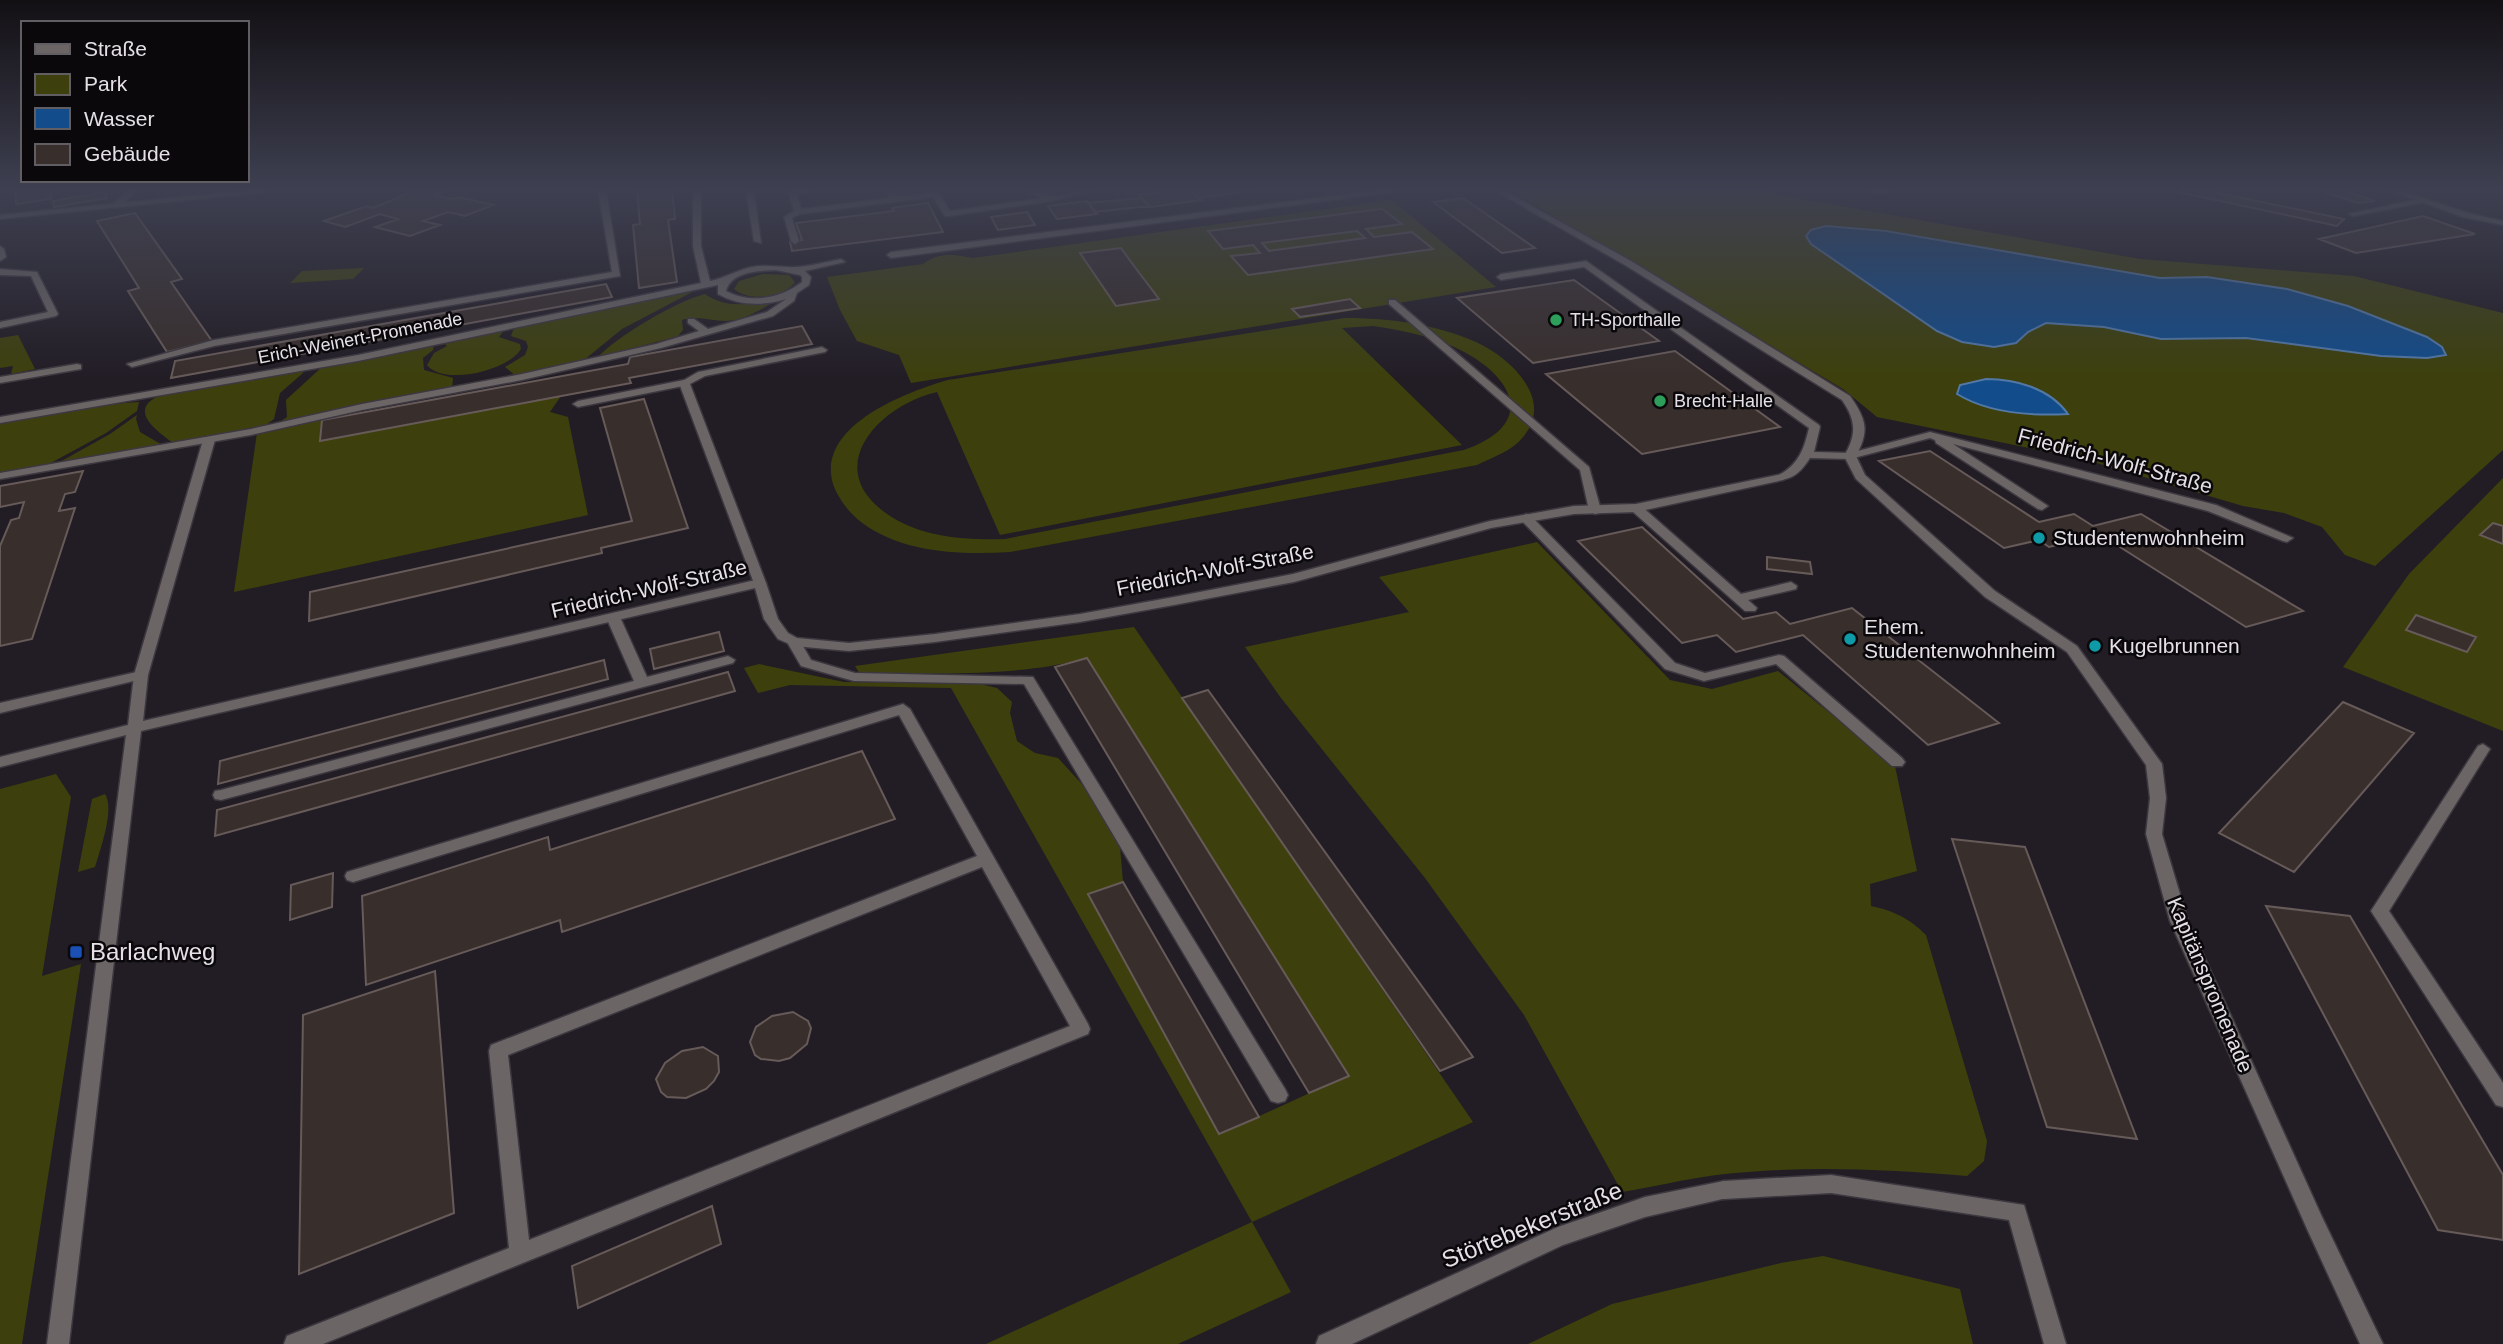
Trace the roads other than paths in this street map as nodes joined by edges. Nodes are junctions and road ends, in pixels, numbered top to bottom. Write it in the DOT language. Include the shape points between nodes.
graph roads {
  1 [pos="613,253"];
  2 [pos="699,253"];
  3 [pos="909,253"];
  4 [pos="1609,253"];
  5 [pos="891,255"];
  6 [pos="841,262"];
  7 [pos="795,270"];
  8 [pos="0,272"];
  9 [pos="1501,277"];
  10 [pos="724,281"];
  11 [pos="706,285"];
  12 [pos="793,293"];
  13 [pos="1392,302"];
  14 [pos="691,321"];
  15 [pos="0,325"];
  16 [pos="707,332"];
  17 [pos="822,351"];
  18 [pos="132,364"];
  19 [pos="77,367"];
  20 [pos="0,380"];
  21 [pos="684,383"];
  22 [pos="578,404"];
  23 [pos="0,420"];
  24 [pos="1930,435"];
  25 [pos="209,440"];
  26 [pos="1808,455"];
  27 [pos="1850,456"];
  28 [pos="0,476"];
  29 [pos="2042,506"];
  30 [pos="1636,508"];
  31 [pos="1595,510"];
  32 [pos="1525,518"];
  33 [pos="2287,538"];
  34 [pos="760,583"];
  35 [pos="1791,586"];
  36 [pos="1739,598"];
  37 [pos="1750,608"];
  38 [pos="613,617"];
  39 [pos="794,642"];
  40 [pos="728,660"];
  41 [pos="141,675"];
  42 [pos="642,684"];
  43 [pos="0,708"];
  44 [pos="133,728"];
  45 [pos="2483,749"];
  46 [pos="0,762"];
  47 [pos="1897,762"];
  48 [pos="221,795"];
  49 [pos="986,859"];
  50 [pos="353,876"];
  51 [pos="1278,1095"];
  52 [pos="2503,1099"];
  53 [pos="520,1254"];
  54 [pos="58,1344"];
  55 [pos="295,1344"];
  56 [pos="1327,1344"];
  57 [pos="2055,1344"];
  58 [pos="2372,1344"];
  1 -- 18 [label="street" via="617,274 214,343"];
  2 -- 11 [label="street"];
  3 -- 5 [label="street"];
  4 -- 27 [label="street" via="1846,398 1861,427"];
  6 -- 7 [label="street, Erich-Weinert-Promenade"];
  7 -- 10 [label="street, Erich-Weinert-Promenade" via="757,269"];
  7 -- 12 [label="street" via="807,277"];
  8 -- 15 [label="street" via="34,274 53,314"];
  9 -- 26 [label="street" via="1586,264 1815,427"];
  10 -- 11 [label="street, Erich-Weinert-Promenade"];
  10 -- 12 [label="street" via="722,292 738,299 765,300"];
  11 -- 23 [label="street, Erich-Weinert-Promenade" via="358,358"];
  12 -- 16 [label="street" via="770,314"];
  13 -- 31 [label="street" via="1586,469"];
  14 -- 16 [label="street"];
  16 -- 25 [label="street" via="522,377"];
  17 -- 21 [label="street" via="702,374"];
  19 -- 20 [label="street"];
  21 -- 22 [label="street"];
  21 -- 34 [label="street"];
  24 -- 27 [label="street, Friedrich-Wolf-Straße"];
  24 -- 29 [label="street"];
  24 -- 33 [label="street, Friedrich-Wolf-Straße" via="2212,508"];
  25 -- 28 [label="street"];
  25 -- 41 [label="street"];
  26 -- 27 [label="street, Friedrich-Wolf-Straße"];
  26 -- 30 [label="street, Friedrich-Wolf-Straße" via="1800,468 1783,477"];
  27 -- 58 [label="street, Kapitänspromenade" via="1860,477 1990,594 2072,649 2154,764 2158,797 2154,834 2179,921"];
  30 -- 31 [label="street, Friedrich-Wolf-Straße"];
  30 -- 36 [label="street"];
  31 -- 32 [label="street, Friedrich-Wolf-Straße"];
  32 -- 39 [label="street, Friedrich-Wolf-Straße" via="1294,578 1080,618 849,647"];
  32 -- 47 [label="street" via="1670,666 1704,677 1779,659"];
  34 -- 38 [label="street, Friedrich-Wolf-Straße"];
  34 -- 39 [label="street, Friedrich-Wolf-Straße" via="771,619 783,636"];
  35 -- 36 [label="street"];
  36 -- 37 [label="street"];
  38 -- 42 [label="street"];
  38 -- 44 [label="street, Friedrich-Wolf-Straße"];
  39 -- 51 [label="street" via="806,663 854,677 1028,680"];
  40 -- 42 [label="street"];
  41 -- 43 [label="street"];
  41 -- 44 [label="street"];
  42 -- 48 [label="street"];
  44 -- 46 [label="street, Friedrich-Wolf-Straße"];
  44 -- 54 [label="street"];
  45 -- 52 [label="street" via="2379,911"];
  49 -- 50 [label="street" via="903,709"];
  49 -- 53 [label="street" via="498,1051"];
  49 -- 53 [label="street" via="1081,1029"];
  53 -- 55 [label="street"];
  56 -- 57 [label="street, Störtebekerstraße" via="1558,1237 1645,1208 1724,1190 1831,1184 2017,1212"];
}
